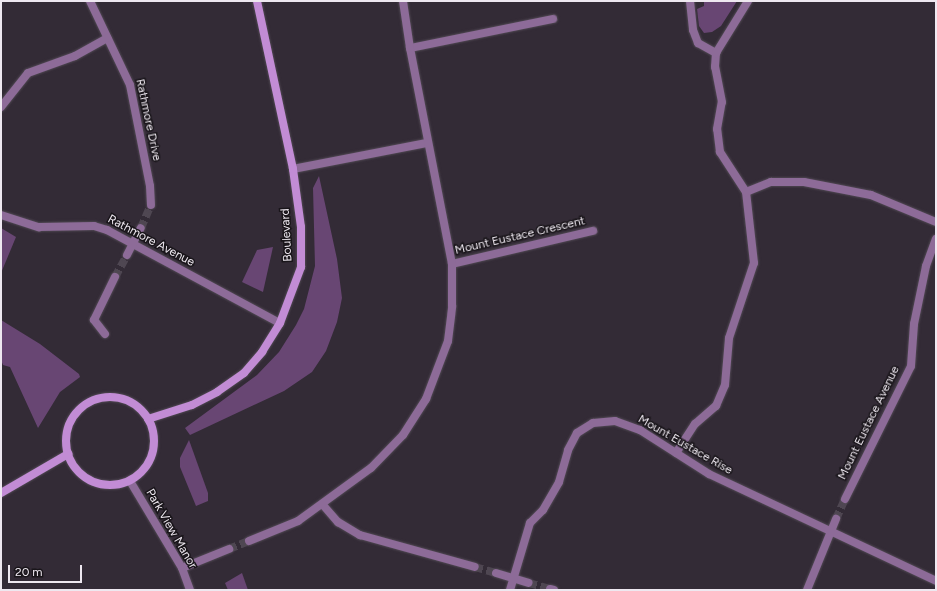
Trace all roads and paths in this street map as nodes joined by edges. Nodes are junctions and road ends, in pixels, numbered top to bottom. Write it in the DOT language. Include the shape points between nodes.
graph roads {
  1 [pos="90,1"];
  2 [pos="256,1"];
  3 [pos="404,1"];
  4 [pos="690,1"];
  5 [pos="748,1"];
  6 [pos="553,19"];
  7 [pos="107,38"];
  8 [pos="410,48"];
  9 [pos="716,53"];
  10 [pos="1,107"];
  11 [pos="427,143"];
  12 [pos="294,170"];
  13 [pos="746,192"];
  14 [pos="151,205"];
  15 [pos="1,215"];
  16 [pos="936,222"];
  17 [pos="141,228"];
  18 [pos="593,231"];
  19 [pos="936,239"];
  20 [pos="132,245"];
  21 [pos="127,255"];
  22 [pos="452,264"];
  23 [pos="115,277"];
  24 [pos="280,323"];
  25 [pos="105,334"];
  26 [pos="148,419"];
  27 [pos="676,452"];
  28 [pos="68,454"];
  29 [pos="130,481"];
  30 [pos="1,493"];
  31 [pos="845,499"];
  32 [pos="323,505"];
  33 [pos="836,518"];
  34 [pos="832,532"];
  35 [pos="249,541"];
  36 [pos="229,549"];
  37 [pos="475,567"];
  38 [pos="182,568"];
  39 [pos="496,573"];
  40 [pos="513,578"];
  41 [pos="936,581"];
  42 [pos="529,583"];
  43 [pos="190,590"];
  44 [pos="510,590"];
  45 [pos="807,590"];
  1 -- 7 [label="street, Rathmore Drive"];
  2 -- 12 [label="street, Boulevard"];
  3 -- 8 [label="street, Mount Eustace Crescent"];
  4 -- 9 [label="street" via="693,30 698,43"];
  5 -- 9 [label="street"];
  6 -- 8 [label="street"];
  7 -- 10 [label="street" via="75,56 28,73"];
  7 -- 14 [label="street, Rathmore Drive" via="130,85 150,186"];
  8 -- 11 [label="street, Mount Eustace Crescent"];
  9 -- 13 [label="street" via="715,67 722,102 717,129 720,152"];
  11 -- 12 [label="street"];
  11 -- 22 [label="street, Mount Eustace Crescent"];
  12 -- 24 [label="street, Boulevard" via="301,227 301,267"];
  13 -- 16 [label="street" via="771,182 804,182 871,195"];
  13 -- 27 [label="street" via="754,263 729,338 725,385 716,406 695,424"];
  15 -- 20 [label="street, Rathmore Avenue" via="39,227 94,226"];
  17 -- 20 [label="street"];
  18 -- 22 [label="street, Mount Eustace Crescent"];
  19 -- 31 [label="street, Mount Eustace Avenue" via="926,266 914,324 911,366"];
  20 -- 21 [label="street"];
  20 -- 24 [label="street, Rathmore Avenue"];
  22 -- 32 [label="street, Mount Eustace Crescent" via="452,306 448,341 426,399 403,435 371,468"];
  23 -- 25 [label="street" via="94,320"];
  24 -- 26 [label="street, Boulevard" via="262,352 238,377 192,405"];
  26 -- 28 [label="street" via="139,408 127,400 99,398 75,413 68,426"];
  26 -- 29 [label="street" via="153,432 154,447 150,460"];
  27 -- 34 [label="street, Mount Eustace Rise" via="709,474"];
  27 -- 40 [label="street, Mount Eustace Rise" via="640,430 615,421 593,423 577,433 568,450 559,482 543,510 530,523"];
  28 -- 29 [label="street" via="75,468 86,478 100,484 115,485"];
  28 -- 30 [label="street"];
  29 -- 38 [label="street, Park View Manor"];
  32 -- 35 [label="street, Mount Eustace Crescent" via="298,521"];
  32 -- 37 [label="street" via="338,522 360,535"];
  33 -- 34 [label="street"];
  34 -- 41 [label="street, Mount Eustace Rise"];
  34 -- 45 [label="street"];
  36 -- 38 [label="street"];
  38 -- 43 [label="street, Park View Manor"];
  39 -- 40 [label="street"];
  40 -- 42 [label="street"];
  40 -- 44 [label="street, Mount Eustace Rise"];
}
